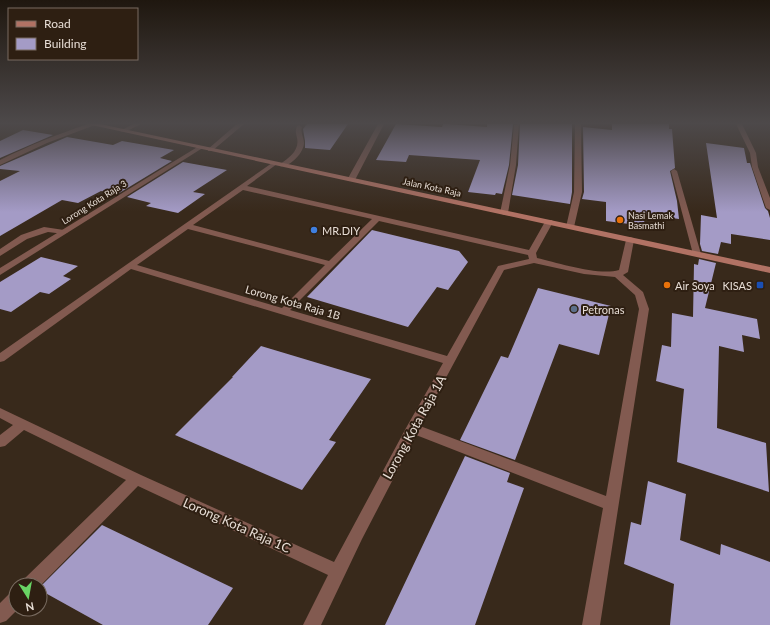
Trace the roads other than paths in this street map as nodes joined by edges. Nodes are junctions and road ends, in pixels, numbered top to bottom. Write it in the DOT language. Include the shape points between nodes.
graph roads {
  1 [pos="21,153"];
  2 [pos="191,153"];
  3 [pos="224,153"];
  4 [pos="296,153"];
  5 [pos="365,153"];
  6 [pos="514,153"];
  7 [pos="578,153"];
  8 [pos="753,153"];
  9 [pos="0,163"];
  10 [pos="278,165"];
  11 [pos="674,171"];
  12 [pos="350,180"];
  13 [pos="241,187"];
  14 [pos="770,208"];
  15 [pos="504,213"];
  16 [pos="378,217"];
  17 [pos="549,222"];
  18 [pos="186,226"];
  19 [pos="570,227"];
  20 [pos="64,232"];
  21 [pos="630,240"];
  22 [pos="0,253"];
  23 [pos="697,254"];
  24 [pos="533,256"];
  25 [pos="331,264"];
  26 [pos="129,266"];
  27 [pos="770,270"];
  28 [pos="0,272"];
  29 [pos="618,275"];
  30 [pos="283,312"];
  31 [pos="0,358"];
  32 [pos="450,361"];
  33 [pos="0,413"];
  34 [pos="23,424"];
  35 [pos="412,428"];
  36 [pos="0,442"];
  37 [pos="136,479"];
  38 [pos="612,505"];
  39 [pos="338,571"];
  40 [pos="38,577"];
  41 [pos="8,607"];
  42 [pos="0,615"];
  43 [pos="312,625"];
  44 [pos="591,625"];
  1 -- 9 [label="street"];
  2 -- 20 [label="street, Lorong Kota Raja 3"];
  3 -- 10 [label="main road, Jalan Kota Raja"];
  4 -- 10 [label="street" via="294,157"];
  5 -- 12 [label="street"];
  6 -- 15 [label="street"];
  7 -- 19 [label="street" via="578,192"];
  8 -- 14 [label="street" via="755,167"];
  10 -- 12 [label="main road, Jalan Kota Raja"];
  10 -- 13 [label="street"];
  11 -- 23 [label="street"];
  12 -- 15 [label="main road, Jalan Kota Raja"];
  13 -- 16 [label="street"];
  13 -- 18 [label="street"];
  15 -- 17 [label="main road, Jalan Kota Raja"];
  16 -- 24 [label="street"];
  16 -- 25 [label="street"];
  17 -- 19 [label="main road, Jalan Kota Raja"];
  17 -- 24 [label="street"];
  18 -- 25 [label="street"];
  18 -- 26 [label="street"];
  19 -- 21 [label="main road, Jalan Kota Raja"];
  20 -- 22 [label="street" via="47,229 24,237"];
  20 -- 28 [label="street, Lorong Kota Raja 3"];
  21 -- 23 [label="main road, Jalan Kota Raja"];
  21 -- 29 [label="street" via="623,272"];
  23 -- 27 [label="main road, Jalan Kota Raja"];
  24 -- 29 [label="street" via="604,275"];
  24 -- 32 [label="street, Lorong Kota Raja 1A" via="501,268"];
  25 -- 30 [label="street"];
  26 -- 30 [label="street, Lorong Kota Raja 1B"];
  26 -- 31 [label="street"];
  29 -- 38 [label="street" via="640,294 644,308"];
  30 -- 32 [label="street, Lorong Kota Raja 1B"];
  32 -- 35 [label="street, Lorong Kota Raja 1A"];
  33 -- 34 [label="street, Lorong Kota Raja 1C"];
  34 -- 36 [label="street"];
  34 -- 37 [label="street, Lorong Kota Raja 1C"];
  35 -- 38 [label="street"];
  35 -- 39 [label="street, Lorong Kota Raja 1A"];
  37 -- 39 [label="street, Lorong Kota Raja 1C"];
  37 -- 40 [label="street"];
  38 -- 44 [label="street"];
  39 -- 43 [label="street, Lorong Kota Raja 1A"];
  41 -- 42 [label="street"];
}
